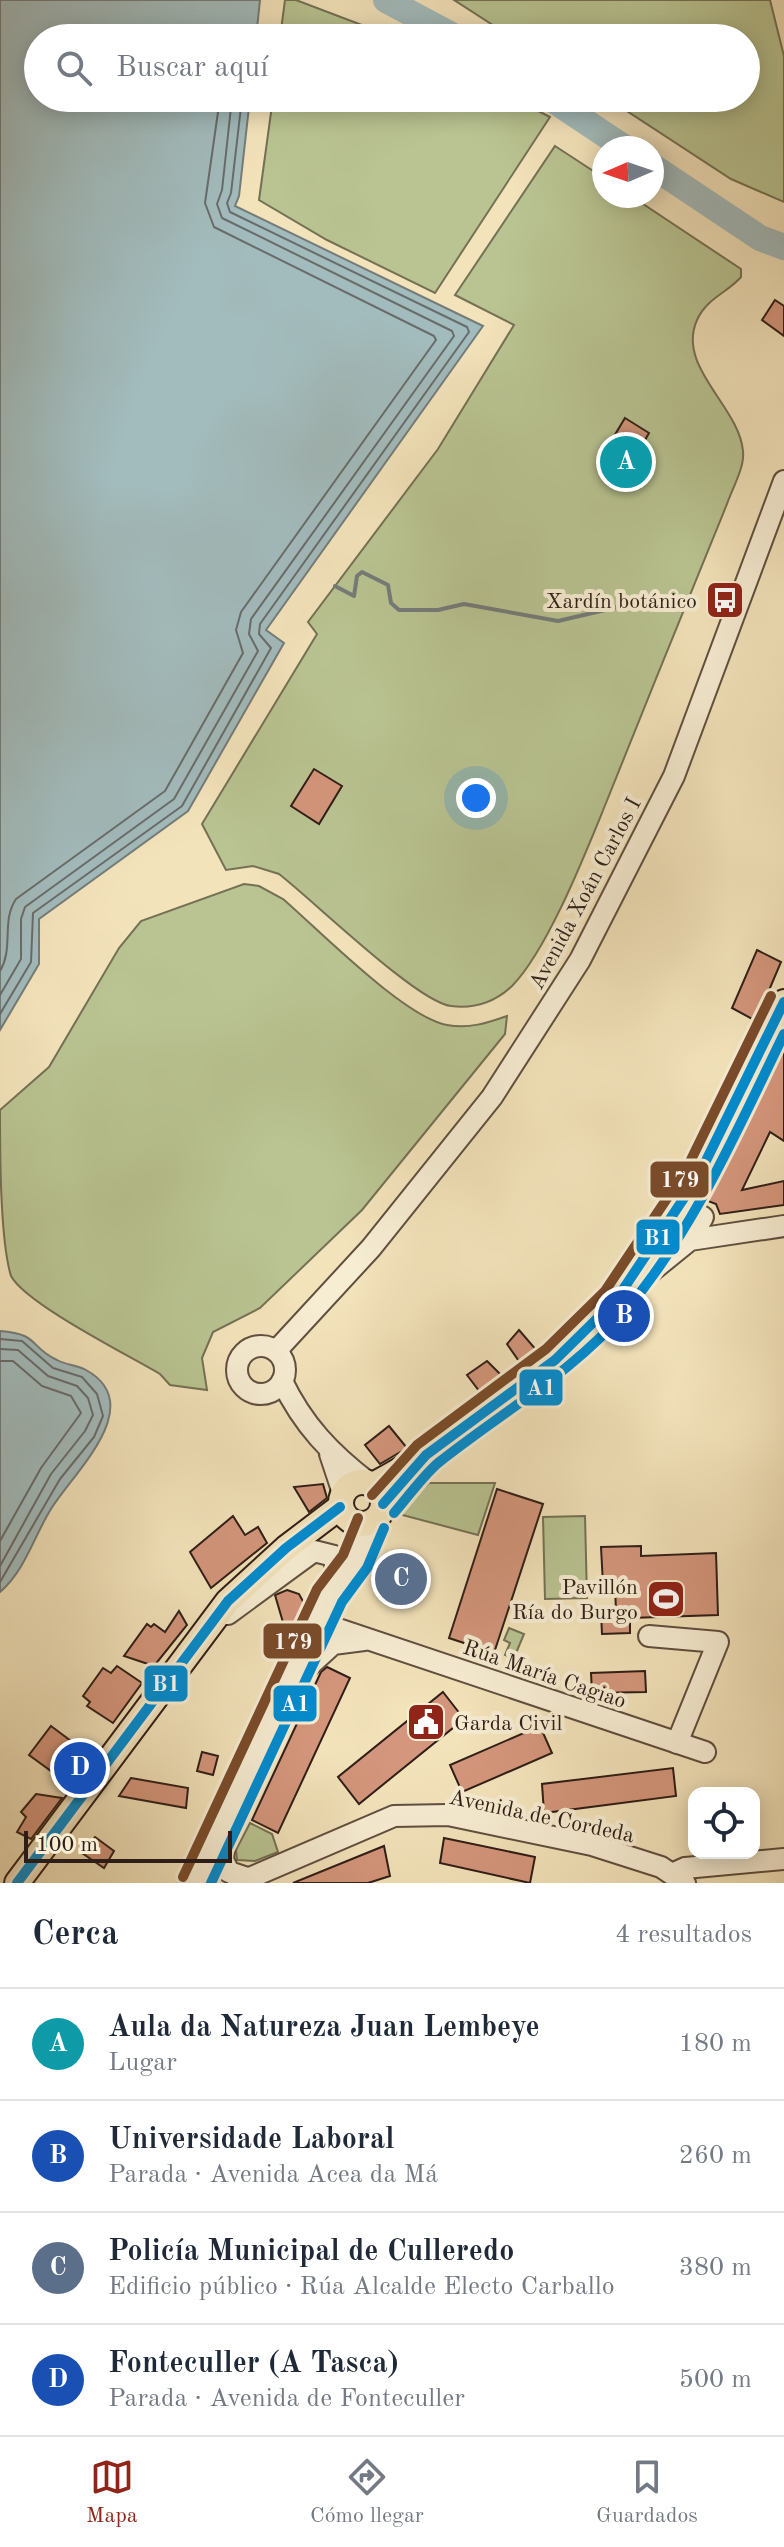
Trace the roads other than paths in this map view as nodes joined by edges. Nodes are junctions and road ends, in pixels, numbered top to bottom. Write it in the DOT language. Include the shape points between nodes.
graph roads {
  1 [pos="784,481"];
  2 [pos="783,1008"];
  3 [pos="698,1177"];
  4 [pos="703,1217"];
  5 [pos="674,1218"];
  6 [pos="784,1226"];
  7 [pos="731,1235"];
  8 [pos="690,1240"];
  9 [pos="616,1300"];
  10 [pos="276,1351"];
  11 [pos="274,1387"];
  12 [pos="361,1505"];
  13 [pos="341,1577"];
  14 [pos="228,1614"];
  15 [pos="317,1622"];
  16 [pos="649,1636"];
  17 [pos="369,1639"];
  18 [pos="282,1695"];
  19 [pos="677,1743"];
  20 [pos="705,1752"];
  21 [pos="233,1802"];
  22 [pos="784,1859"];
  23 [pos="680,1878"];
  24 [pos="200,1879"];
  25 [pos="244,1882"];
  26 [pos="17,1883"];
  27 [pos="33,1883"];
  1 -- 10 [label="street, Avenida Xoán Carlos I" via="674,776 580,960 492,1097 371,1248"];
  2 -- 3 [label="main road"];
  3 -- 4 [label="street"];
  3 -- 5 [label="main road"];
  4 -- 5 [label="street" via="693,1211"];
  4 -- 7 [label="street"];
  4 -- 8 [label="street"];
  5 -- 8 [label="street"];
  5 -- 9 [label="main road"];
  6 -- 7 [label="street"];
  7 -- 8 [label="street"];
  8 -- 9 [label="street"];
  9 -- 12 [label="main road" via="555,1360"];
  10 -- 11 [label="street" via="284,1365"];
  10 -- 11 [label="street" via="255,1346 239,1361 241,1383 253,1392"];
  11 -- 12 [label="street" via="330,1454"];
  12 -- 13 [label="street"];
  12 -- 14 [label="main road" via="299,1550"];
  12 -- 26 [label="main road" via="286,1548 228,1601"];
  13 -- 14 [label="street" via="334,1556 314,1551"];
  13 -- 15 [label="street"];
  14 -- 27 [label="main road"];
  15 -- 17 [label="street, Rúa María Cagiao"];
  15 -- 18 [label="street"];
  16 -- 19 [label="street" via="718,1642"];
  17 -- 18 [label="street, Rúa María Cagiao" via="333,1644"];
  17 -- 19 [label="street, Rúa María Cagiao"];
  18 -- 21 [label="street"];
  19 -- 20 [label="street, Rúa María Cagiao"];
  21 -- 24 [label="street"];
  21 -- 25 [label="street" via="223,1860"];
  22 -- 23 [label="street" via="685,1868"];
  23 -- 25 [label="street, Avenida de Cordeda" via="592,1845 448,1815 394,1816"];
  24 -- 25 [label="street, Avenida de Cordeda"];
}
